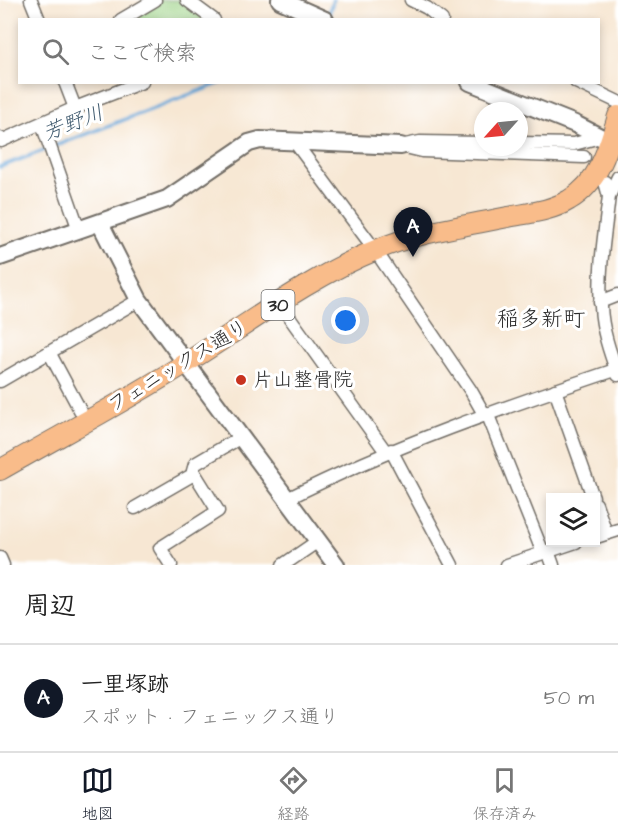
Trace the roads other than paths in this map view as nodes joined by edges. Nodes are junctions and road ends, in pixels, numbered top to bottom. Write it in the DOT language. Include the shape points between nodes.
graph roads {
  1 [pos="31,0"];
  2 [pos="155,0"];
  3 [pos="187,0"];
  4 [pos="280,0"];
  5 [pos="411,0"];
  6 [pos="38,18"];
  7 [pos="124,18"];
  8 [pos="211,18"];
  9 [pos="321,18"];
  10 [pos="440,18"];
  11 [pos="65,84"];
  12 [pos="137,84"];
  13 [pos="475,84"];
  14 [pos="580,84"];
  15 [pos="618,102"];
  16 [pos="75,108"];
  17 [pos="42,124"];
  18 [pos="612,133"];
  19 [pos="0,140"];
  20 [pos="294,141"];
  21 [pos="474,142"];
  22 [pos="528,143"];
  23 [pos="401,146"];
  24 [pos="584,157"];
  25 [pos="618,177"];
  26 [pos="605,182"];
  27 [pos="609,196"];
  28 [pos="100,223"];
  29 [pos="79,230"];
  30 [pos="375,250"];
  31 [pos="0,257"];
  32 [pos="618,296"];
  33 [pos="139,300"];
  34 [pos="600,302"];
  35 [pos="280,304"];
  36 [pos="49,352"];
  37 [pos="186,363"];
  38 [pos="617,371"];
  39 [pos="0,381"];
  40 [pos="555,390"];
  41 [pos="485,414"];
  42 [pos="86,421"];
  43 [pos="241,437"];
  44 [pos="388,451"];
  45 [pos="0,470"];
  46 [pos="194,474"];
  47 [pos="591,493"];
  48 [pos="287,499"];
  49 [pos="135,508"];
  50 [pos="600,513"];
  51 [pos="610,534"];
  52 [pos="318,541"];
  53 [pos="563,547"];
  54 [pos="546,552"];
  55 [pos="0,558"];
  56 [pos="3,565"];
  57 [pos="171,565"];
  58 [pos="283,565"];
  59 [pos="336,565"];
  60 [pos="452,565"];
  61 [pos="507,565"];
  62 [pos="553,565"];
  1 -- 6 [label="street"];
  2 -- 7 [label="street"];
  3 -- 8 [label="street"];
  4 -- 9 [label="street"];
  5 -- 10 [label="street"];
  11 -- 16 [label="street"];
  12 -- 16 [label="street"];
  13 -- 18 [label="street" via="575,124"];
  14 -- 15 [label="street"];
  16 -- 17 [label="street"];
  17 -- 19 [label="street"];
  17 -- 29 [label="street"];
  18 -- 22 [label="street" via="574,144"];
  18 -- 30 [label="main road, フェニックス通り / 30" via="595,175 578,194 564,202 410,237"];
  20 -- 23 [label="street"];
  20 -- 28 [label="street" via="249,143 167,199"];
  20 -- 30 [label="street"];
  21 -- 23 [label="street"];
  23 -- 24 [label="street" via="422,151"];
  25 -- 27 [label="street"];
  26 -- 27 [label="street"];
  27 -- 34 [label="street"];
  28 -- 29 [label="street"];
  28 -- 33 [label="street"];
  29 -- 31 [label="street"];
  30 -- 35 [label="main road, フェニックス通り / 30"];
  30 -- 41 [label="street"];
  32 -- 34 [label="street"];
  33 -- 36 [label="street"];
  33 -- 37 [label="street"];
  34 -- 38 [label="street"];
  35 -- 37 [label="main road, フェニックス通り / 30"];
  35 -- 44 [label="street"];
  36 -- 39 [label="street"];
  36 -- 42 [label="street"];
  37 -- 42 [label="main road, フェニックス通り / 30"];
  37 -- 43 [label="street"];
  38 -- 40 [label="street"];
  40 -- 41 [label="street"];
  40 -- 47 [label="street"];
  41 -- 44 [label="street"];
  41 -- 54 [label="street"];
  42 -- 45 [label="main road, フェニックス通り / 30"];
  43 -- 46 [label="street" via="195,464"];
  43 -- 48 [label="street"];
  44 -- 48 [label="street"];
  44 -- 60 [label="street"];
  46 -- 49 [label="street"];
  46 -- 57 [label="street" via="218,511 160,548"];
  48 -- 52 [label="street"];
  50 -- 51 [label="street"];
  52 -- 58 [label="street"];
  52 -- 59 [label="street"];
  53 -- 54 [label="street"];
  54 -- 61 [label="street"];
  54 -- 62 [label="street"];
  55 -- 56 [label="street"];
}
